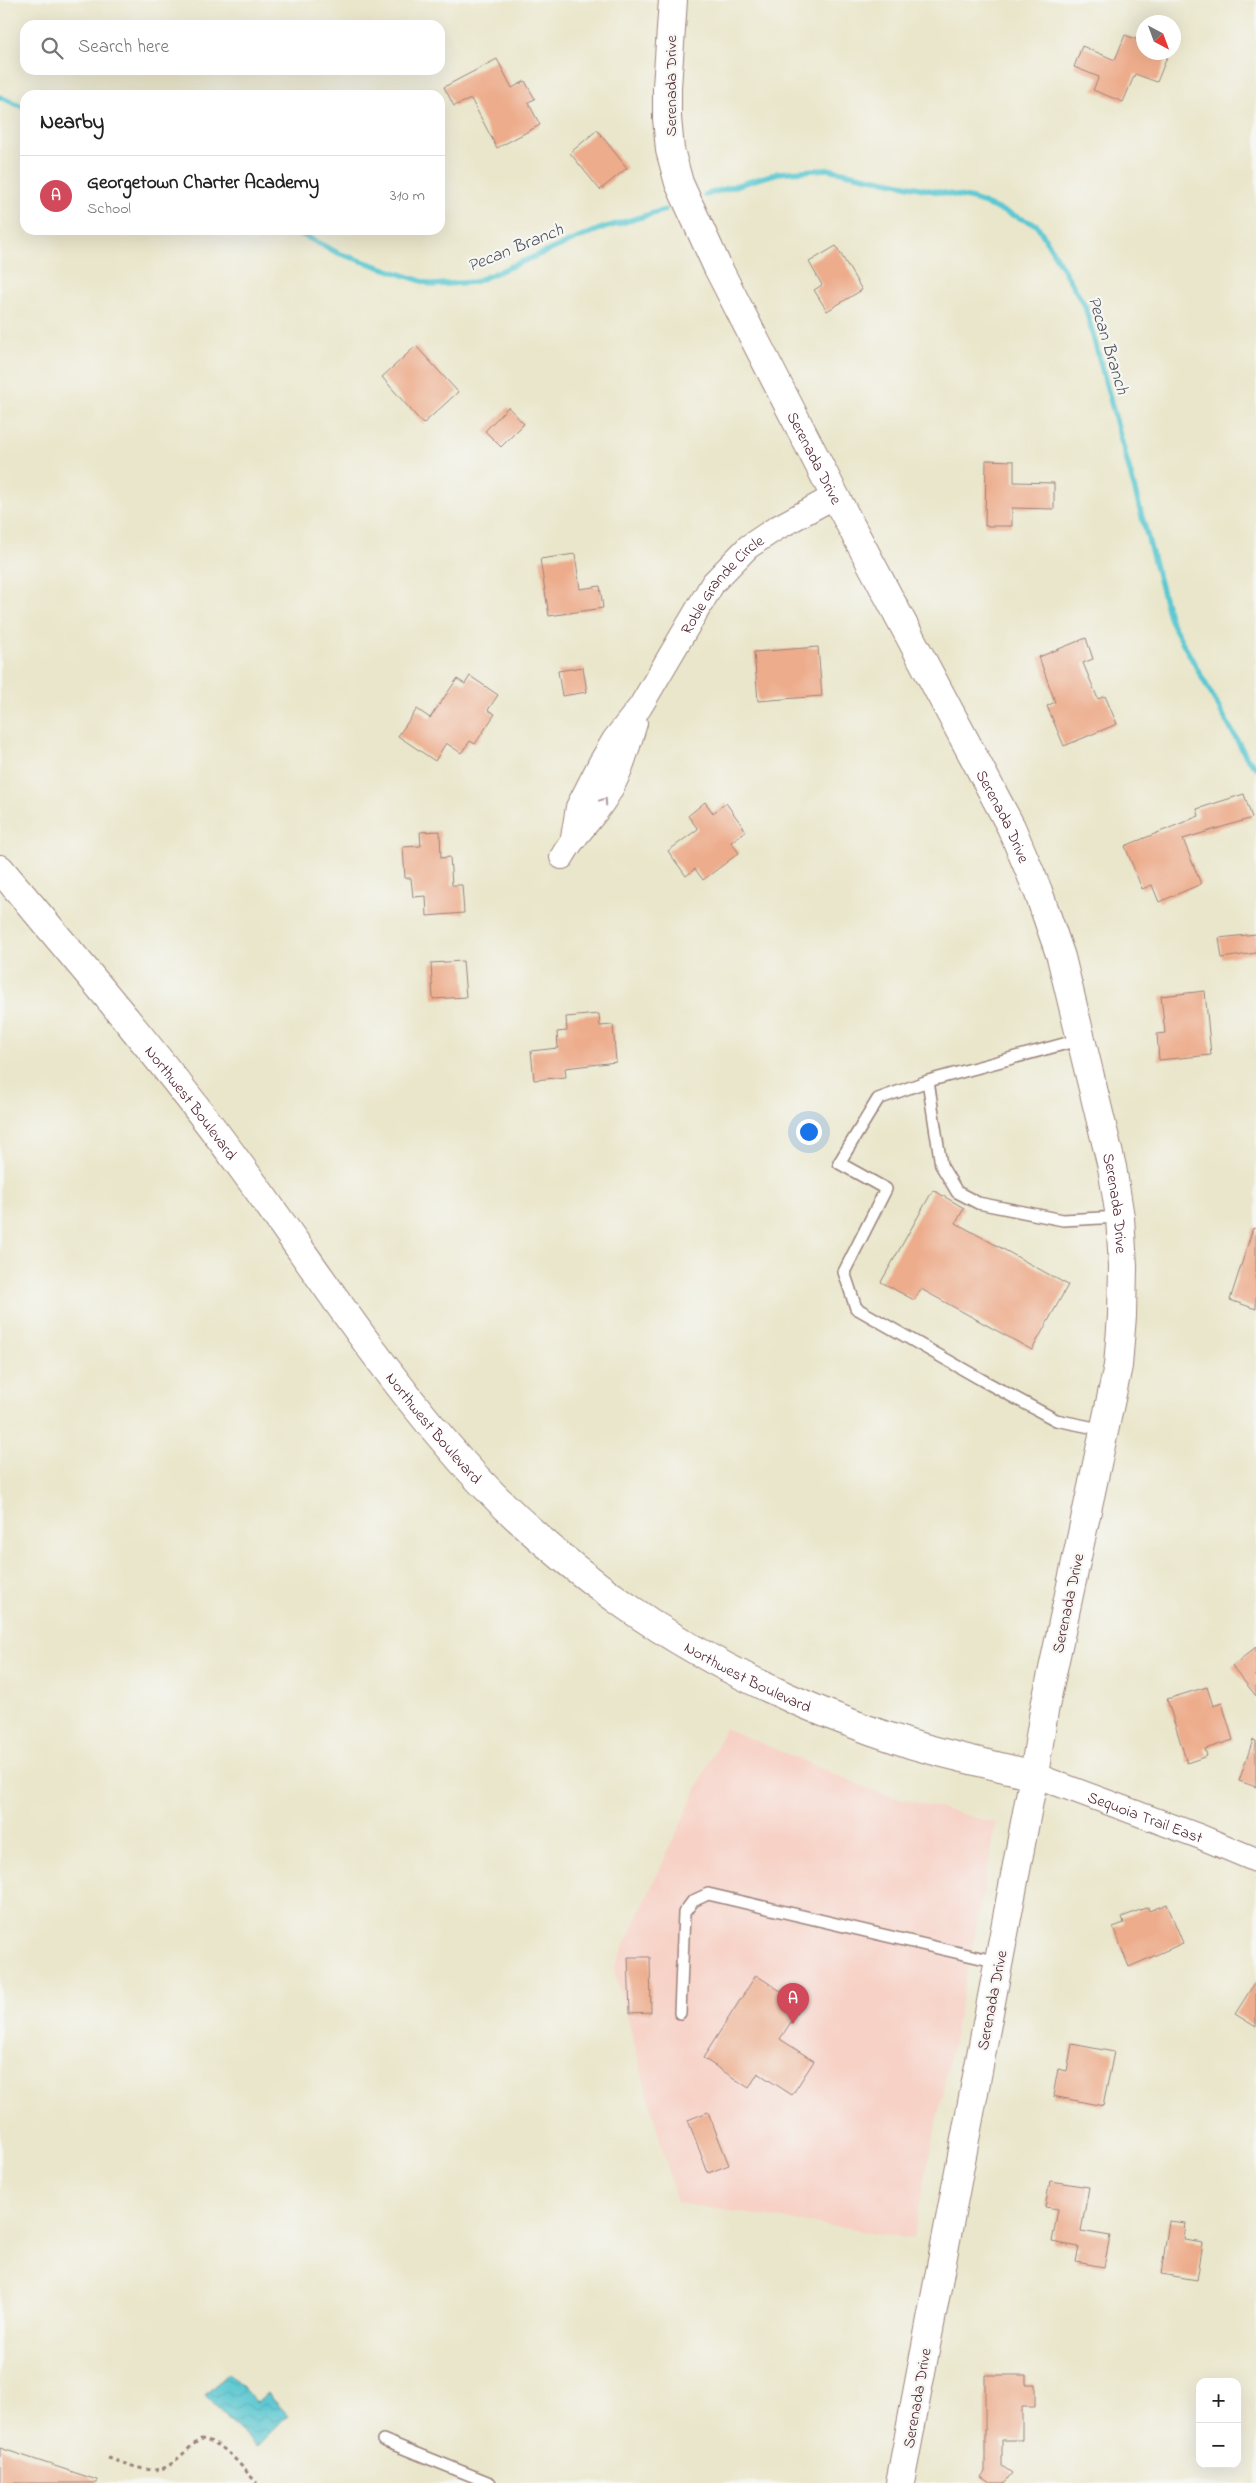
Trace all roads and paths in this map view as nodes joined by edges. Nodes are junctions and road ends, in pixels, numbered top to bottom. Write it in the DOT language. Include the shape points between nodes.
graph roads {
  1 [pos="673,0"];
  2 [pos="835,496"];
  3 [pos="567,848"];
  4 [pos="0,869"];
  5 [pos="1082,1039"];
  6 [pos="928,1080"];
  7 [pos="1120,1217"];
  8 [pos="1105,1430"];
  9 [pos="1034,1775"];
  10 [pos="1256,1860"];
  11 [pos="998,1962"];
  12 [pos="680,2013"];
  13 [pos="383,2440"];
  14 [pos="108,2458"];
  15 [pos="257,2483"];
  16 [pos="490,2483"];
  17 [pos="900,2483"];
  1 -- 2 [label="street, Serenada Drive" via="667,118 670,150 679,183 717,266"];
  2 -- 3 [label="street, Roble Grande Circle" via="775,528 735,558 704,597 640,707 617,778"];
  2 -- 5 [label="street, Serenada Drive" via="1010,827 1038,891 1061,956"];
  4 -- 9 [label="street, Northwest Boulevard" via="155,1054 444,1442 551,1548 622,1603 675,1638 797,1702 911,1744"];
  5 -- 6 [label="lane"];
  5 -- 7 [label="street, Serenada Drive" via="1112,1167"];
  6 -- 7 [label="lane" via="941,1165 957,1192 978,1204 1063,1220"];
  6 -- 8 [label="lane" via="878,1099 839,1163 886,1189 844,1272 856,1308 1056,1420"];
  7 -- 8 [label="street, Serenada Drive" via="1122,1316 1118,1366"];
  8 -- 9 [label="street, Serenada Drive" via="1044,1711"];
  9 -- 10 [label="street, Sequoia Trail East"];
  9 -- 11 [label="street, Serenada Drive"];
  11 -- 12 [label="lane" via="708,1894 693,1901 684,1913"];
  11 -- 17 [label="street, Serenada Drive"];
  13 -- 16 [label="lane"];
  14 -- 15 [label="path" via="160,2470 170,2466 201,2439 210,2440 219,2444"];
}
